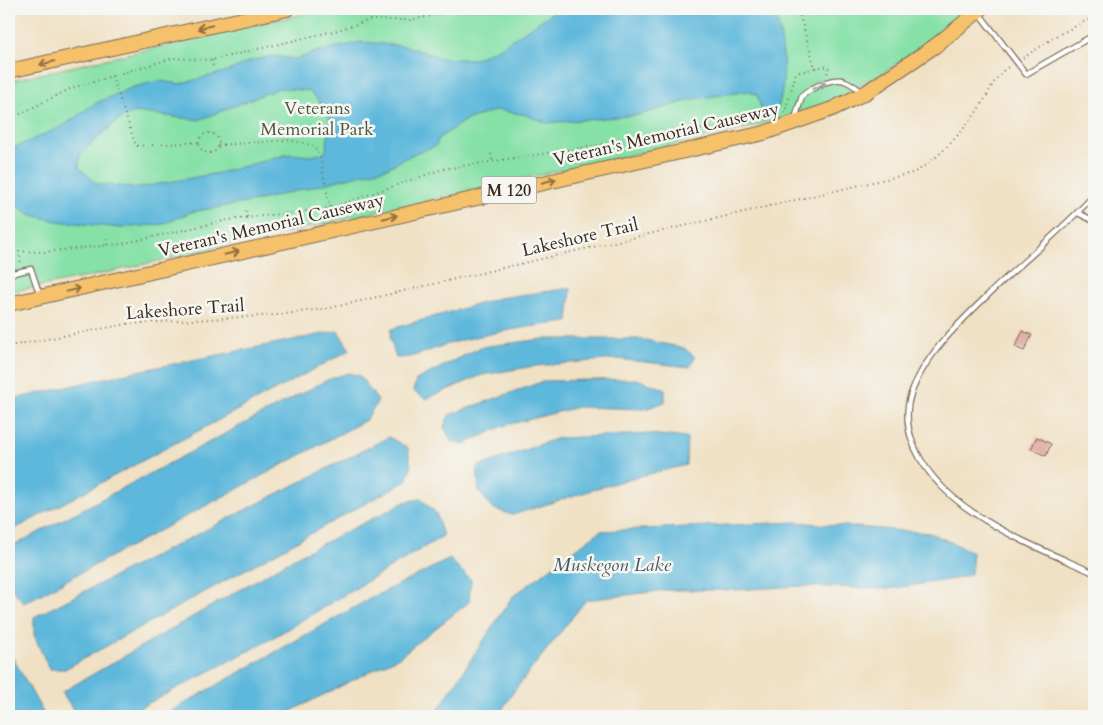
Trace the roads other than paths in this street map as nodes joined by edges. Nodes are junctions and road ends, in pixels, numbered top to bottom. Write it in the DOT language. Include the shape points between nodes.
graph roads {
  1 [pos="287,9"];
  2 [pos="979,10"];
  3 [pos="1094,36"];
  4 [pos="9,71"];
  5 [pos="864,93"];
  6 [pos="794,123"];
  7 [pos="1094,195"];
  8 [pos="1078,213"];
  9 [pos="1094,221"];
  10 [pos="9,274"];
  11 [pos="41,297"];
  12 [pos="9,304"];
  13 [pos="1094,573"];
  1 -- 4 [label="main road, one-way"];
  2 -- 3 [label="lane" via="1026,74"];
  2 -- 5 [label="main road, Veteran's Memorial Causeway / M 120" via="935,46"];
  5 -- 6 [label="main road, Veteran's Memorial Causeway / M 120"];
  6 -- 5 [label="lane, one-way" via="802,96 821,85 844,80"];
  11 -- 6 [label="main road, Veteran's Memorial Causeway / M 120, one-way" via="764,133"];
  7 -- 8 [label="lane"];
  8 -- 9 [label="lane"];
  8 -- 13 [label="lane" via="988,294 932,356 911,394 907,410 916,452 950,495 981,518"];
  10 -- 11 [label="lane" via="31,269"];
  11 -- 12 [label="main road, Veteran's Memorial Causeway / M 120"];
}
